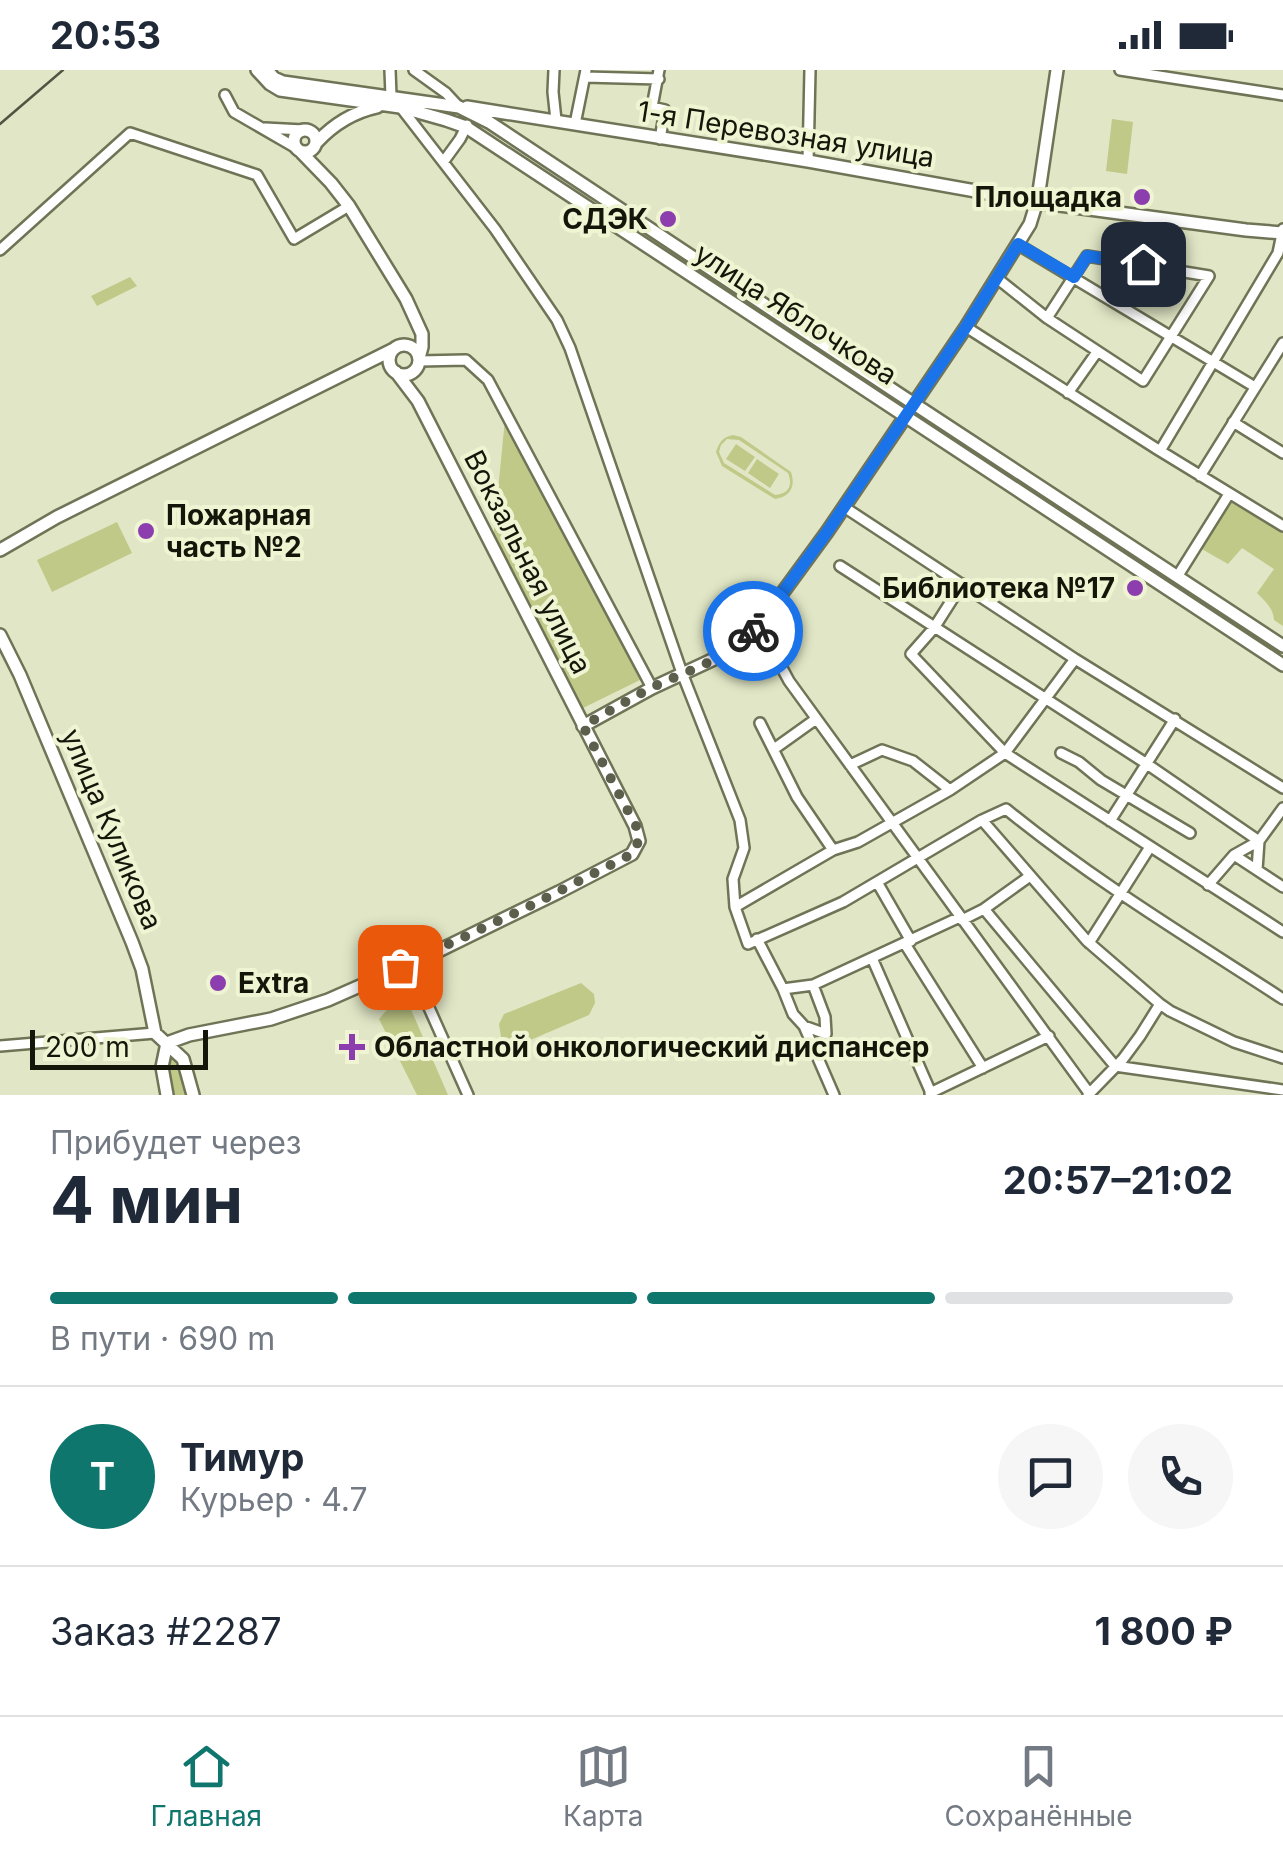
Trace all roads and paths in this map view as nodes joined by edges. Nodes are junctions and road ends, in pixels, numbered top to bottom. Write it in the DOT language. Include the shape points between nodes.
graph roads {
  1 [pos="257,70"];
  2 [pos="267,70"];
  3 [pos="390,70"];
  4 [pos="414,70"];
  5 [pos="554,70"];
  6 [pos="810,70"];
  7 [pos="1057,70"];
  8 [pos="1120,70"];
  9 [pos="586,74"];
  10 [pos="659,74"];
  11 [pos="1283,94"];
  12 [pos="224,95"];
  13 [pos="345,99"];
  14 [pos="393,103"];
  15 [pos="459,107"];
  16 [pos="473,112"];
  17 [pos="556,120"];
  18 [pos="576,124"];
  19 [pos="262,127"];
  20 [pos="466,127"];
  21 [pos="305,130"];
  22 [pos="660,140"];
  23 [pos="316,144"];
  24 [pos="299,150"];
  25 [pos="444,161"];
  26 [pos="808,161"];
  27 [pos="331,183"];
  28 [pos="1037,202"];
  29 [pos="349,206"];
  30 [pos="1283,231"];
  31 [pos="1018,244"];
  32 [pos="0,250"];
  33 [pos="1074,277"];
  34 [pos="998,279"];
  35 [pos="412,309"];
  36 [pos="1047,318"];
  37 [pos="966,327"];
  38 [pos="1172,336"];
  39 [pos="1283,343"];
  40 [pos="395,348"];
  41 [pos="1097,352"];
  42 [pos="418,362"];
  43 [pos="1214,362"];
  44 [pos="1270,365"];
  45 [pos="360,366"];
  46 [pos="394,371"];
  47 [pos="1283,373"];
  48 [pos="1255,387"];
  49 [pos="1068,393"];
  50 [pos="418,401"];
  51 [pos="914,404"];
  52 [pos="906,416"];
  53 [pos="1233,422"];
  54 [pos="1160,451"];
  55 [pos="1283,453"];
  56 [pos="1200,476"];
  57 [pos="1229,494"];
  58 [pos="844,507"];
  59 [pos="1283,526"];
  60 [pos="0,550"];
  61 [pos="840,566"];
  62 [pos="1177,577"];
  63 [pos="962,584"];
  64 [pos="934,628"];
  65 [pos="0,635"];
  66 [pos="745,639"];
  67 [pos="1283,646"];
  68 [pos="1075,660"];
  69 [pos="1283,664"];
  70 [pos="682,674"];
  71 [pos="652,688"];
  72 [pos="1047,698"];
  73 [pos="816,719"];
  74 [pos="1175,719"];
  75 [pos="760,723"];
  76 [pos="583,726"];
  77 [pos="774,749"];
  78 [pos="1005,753"];
  79 [pos="1061,753"];
  80 [pos="1147,764"];
  81 [pos="850,765"];
  82 [pos="1283,788"];
  83 [pos="950,790"];
  84 [pos="1126,795"];
  85 [pos="1283,808"];
  86 [pos="982,820"];
  87 [pos="1110,821"];
  88 [pos="892,822"];
  89 [pos="1190,833"];
  90 [pos="1259,841"];
  91 [pos="1150,847"];
  92 [pos="833,850"];
  93 [pos="1234,855"];
  94 [pos="918,857"];
  95 [pos="1257,870"];
  96 [pos="1030,876"];
  97 [pos="877,882"];
  98 [pos="1208,885"];
  99 [pos="1283,887"];
  100 [pos="1120,893"];
  101 [pos="735,907"];
  102 [pos="984,908"];
  103 [pos="961,919"];
  104 [pos="1283,932"];
  105 [pos="752,942"];
  106 [pos="908,943"];
  107 [pos="1089,943"];
  108 [pos="872,958"];
  109 [pos="408,964"];
  110 [pos="813,985"];
  111 [pos="783,989"];
  112 [pos="1283,999"];
  113 [pos="1160,1004"];
  114 [pos="804,1026"];
  115 [pos="154,1030"];
  116 [pos="1049,1036"];
  117 [pos="0,1043"];
  118 [pos="167,1043"];
  119 [pos="1283,1058"];
  120 [pos="1114,1066"];
  121 [pos="983,1068"];
  122 [pos="1283,1090"];
  123 [pos="929,1094"];
  124 [pos="1088,1094"];
  125 [pos="167,1095"];
  126 [pos="193,1095"];
  127 [pos="468,1095"];
  128 [pos="834,1095"];
  1 -- 13 [label="main road, улица Яблочкова" via="280,90"];
  2 -- 14 [label="main road, улица Яблочкова" via="283,82"];
  3 -- 14 [label="street"];
  4 -- 15 [label="street"];
  5 -- 17 [label="street"];
  6 -- 26 [label="street"];
  7 -- 28 [label="main road"];
  8 -- 11 [label="street"];
  9 -- 10 [label="street"];
  9 -- 18 [label="street"];
  10 -- 22 [label="street" via="652,107 665,110"];
  12 -- 19 [label="street" via="234,112"];
  13 -- 14 [label="main road, улица Яблочкова"];
  13 -- 21 [label="main road" via="343,114"];
  14 -- 15 [label="main road, улица Яблочкова"];
  14 -- 20 [label="main road, улица Яблочкова"];
  14 -- 23 [label="main road" via="360,112"];
  14 -- 25 [label="street"];
  15 -- 16 [label="main road, улица Яблочкова"];
  15 -- 17 [label="main road, 1-я Перевозная улица"];
  16 -- 20 [label="street"];
  16 -- 51 [label="main road, улица Яблочкова"];
  17 -- 18 [label="main road, 1-я Перевозная улица"];
  18 -- 22 [label="main road, 1-я Перевозная улица"];
  19 -- 21 [label="street"];
  19 -- 24 [label="street"];
  20 -- 25 [label="street"];
  20 -- 52 [label="main road, улица Яблочкова"];
  21 -- 23 [label="main road"];
  21 -- 24 [label="main road" via="295,138"];
  22 -- 26 [label="main road, 1-я Перевозная улица"];
  23 -- 24 [label="main road" via="309,152"];
  23 -- 27 [label="main road"];
  24 -- 27 [label="main road"];
  25 -- 70 [label="street" via="570,348"];
  26 -- 28 [label="main road, 1-я Перевозная улица"];
  27 -- 29 [label="main road"];
  28 -- 30 [label="main road, 1-я Перевозная улица"];
  28 -- 31 [label="main road"];
  29 -- 32 [label="street" via="294,239 258,175 130,133"];
  29 -- 35 [label="main road"];
  30 -- 43 [label="street" via="1278,253"];
  31 -- 33 [label="street"];
  31 -- 34 [label="main road"];
  33 -- 36 [label="street"];
  33 -- 38 [label="street"];
  33 -- 38 [label="street" via="1087,256 1209,276"];
  34 -- 36 [label="street"];
  34 -- 37 [label="main road"];
  35 -- 40 [label="main road" via="411,331"];
  35 -- 42 [label="main road, Вокзальная улица" via="422,334"];
  36 -- 41 [label="street"];
  37 -- 49 [label="street"];
  37 -- 51 [label="main road"];
  38 -- 41 [label="street" via="1144,381"];
  38 -- 43 [label="street"];
  39 -- 44 [label="street"];
  40 -- 42 [label="main road" via="411,346"];
  40 -- 45 [label="main road"];
  40 -- 46 [label="main road" via="389,361"];
  41 -- 49 [label="street"];
  42 -- 46 [label="main road" via="409,374"];
  42 -- 50 [label="main road, Вокзальная улица"];
  42 -- 71 [label="street" via="466,360 488,380"];
  43 -- 48 [label="street"];
  43 -- 54 [label="street"];
  44 -- 47 [label="street"];
  44 -- 48 [label="street"];
  45 -- 46 [label="main road" via="379,363"];
  45 -- 60 [label="main road"];
  46 -- 50 [label="main road, Вокзальная улица"];
  48 -- 53 [label="street"];
  49 -- 54 [label="street"];
  50 -- 76 [label="main road, Вокзальная улица"];
  51 -- 52 [label="main road"];
  51 -- 62 [label="main road, улица Яблочкова"];
  52 -- 58 [label="main road"];
  52 -- 69 [label="main road, улица Яблочкова"];
  53 -- 55 [label="street"];
  53 -- 56 [label="street"];
  54 -- 56 [label="street"];
  56 -- 57 [label="street"];
  57 -- 59 [label="street"];
  57 -- 62 [label="street"];
  58 -- 63 [label="street"];
  58 -- 66 [label="main road"];
  61 -- 64 [label="street"];
  62 -- 67 [label="main road, улица Яблочкова"];
  63 -- 64 [label="street"];
  63 -- 68 [label="street"];
  64 -- 72 [label="street"];
  64 -- 78 [label="street" via="911,654"];
  65 -- 115 [label="main road, улица Куликова" via="132,942"];
  66 -- 70 [label="main road"];
  66 -- 73 [label="street" via="782,668"];
  68 -- 72 [label="street"];
  68 -- 74 [label="street"];
  70 -- 71 [label="main road"];
  70 -- 101 [label="street" via="740,820 744,848 733,879"];
  71 -- 76 [label="main road"];
  72 -- 78 [label="street"];
  72 -- 80 [label="street"];
  73 -- 77 [label="street"];
  73 -- 81 [label="street"];
  74 -- 80 [label="street"];
  74 -- 82 [label="street"];
  75 -- 77 [label="street"];
  76 -- 109 [label="main road, Вокзальная улица" via="636,826 632,854"];
  77 -- 92 [label="street"];
  78 -- 83 [label="street"];
  78 -- 87 [label="street"];
  79 -- 84 [label="street"];
  80 -- 84 [label="street"];
  80 -- 90 [label="street"];
  81 -- 83 [label="street" via="882,750 913,761"];
  81 -- 88 [label="street"];
  83 -- 88 [label="street"];
  84 -- 87 [label="street"];
  84 -- 89 [label="street"];
  85 -- 90 [label="street"];
  86 -- 94 [label="street"];
  86 -- 96 [label="street"];
  86 -- 100 [label="street" via="1006,809"];
  87 -- 91 [label="street"];
  88 -- 92 [label="street"];
  88 -- 94 [label="street"];
  90 -- 93 [label="street"];
  90 -- 95 [label="street"];
  91 -- 98 [label="street"];
  91 -- 100 [label="street"];
  92 -- 101 [label="street"];
  93 -- 95 [label="street"];
  93 -- 98 [label="street"];
  94 -- 97 [label="street"];
  94 -- 103 [label="street"];
  95 -- 99 [label="street"];
  96 -- 102 [label="street"];
  96 -- 107 [label="street"];
  97 -- 105 [label="street"];
  97 -- 106 [label="street"];
  98 -- 104 [label="street"];
  100 -- 107 [label="street"];
  100 -- 112 [label="street"];
  101 -- 105 [label="street"];
  102 -- 103 [label="street"];
  102 -- 120 [label="street"];
  103 -- 106 [label="street"];
  103 -- 116 [label="street"];
  105 -- 111 [label="street"];
  106 -- 108 [label="street"];
  106 -- 121 [label="street"];
  107 -- 113 [label="street"];
  108 -- 110 [label="street"];
  108 -- 123 [label="street"];
  109 -- 118 [label="main road" via="284,1016"];
  109 -- 127 [label="street"];
  110 -- 111 [label="street"];
  110 -- 114 [label="street" via="826,1034"];
  111 -- 114 [label="street"];
  113 -- 119 [label="street" via="1234,1042"];
  113 -- 120 [label="street"];
  114 -- 128 [label="street"];
  115 -- 117 [label="street"];
  115 -- 118 [label="main road"];
  116 -- 121 [label="street"];
  116 -- 124 [label="street"];
  118 -- 125 [label="main road"];
  118 -- 126 [label="main road" via="182,1058"];
  120 -- 122 [label="street"];
  120 -- 124 [label="street"];
  121 -- 123 [label="street"];
}
